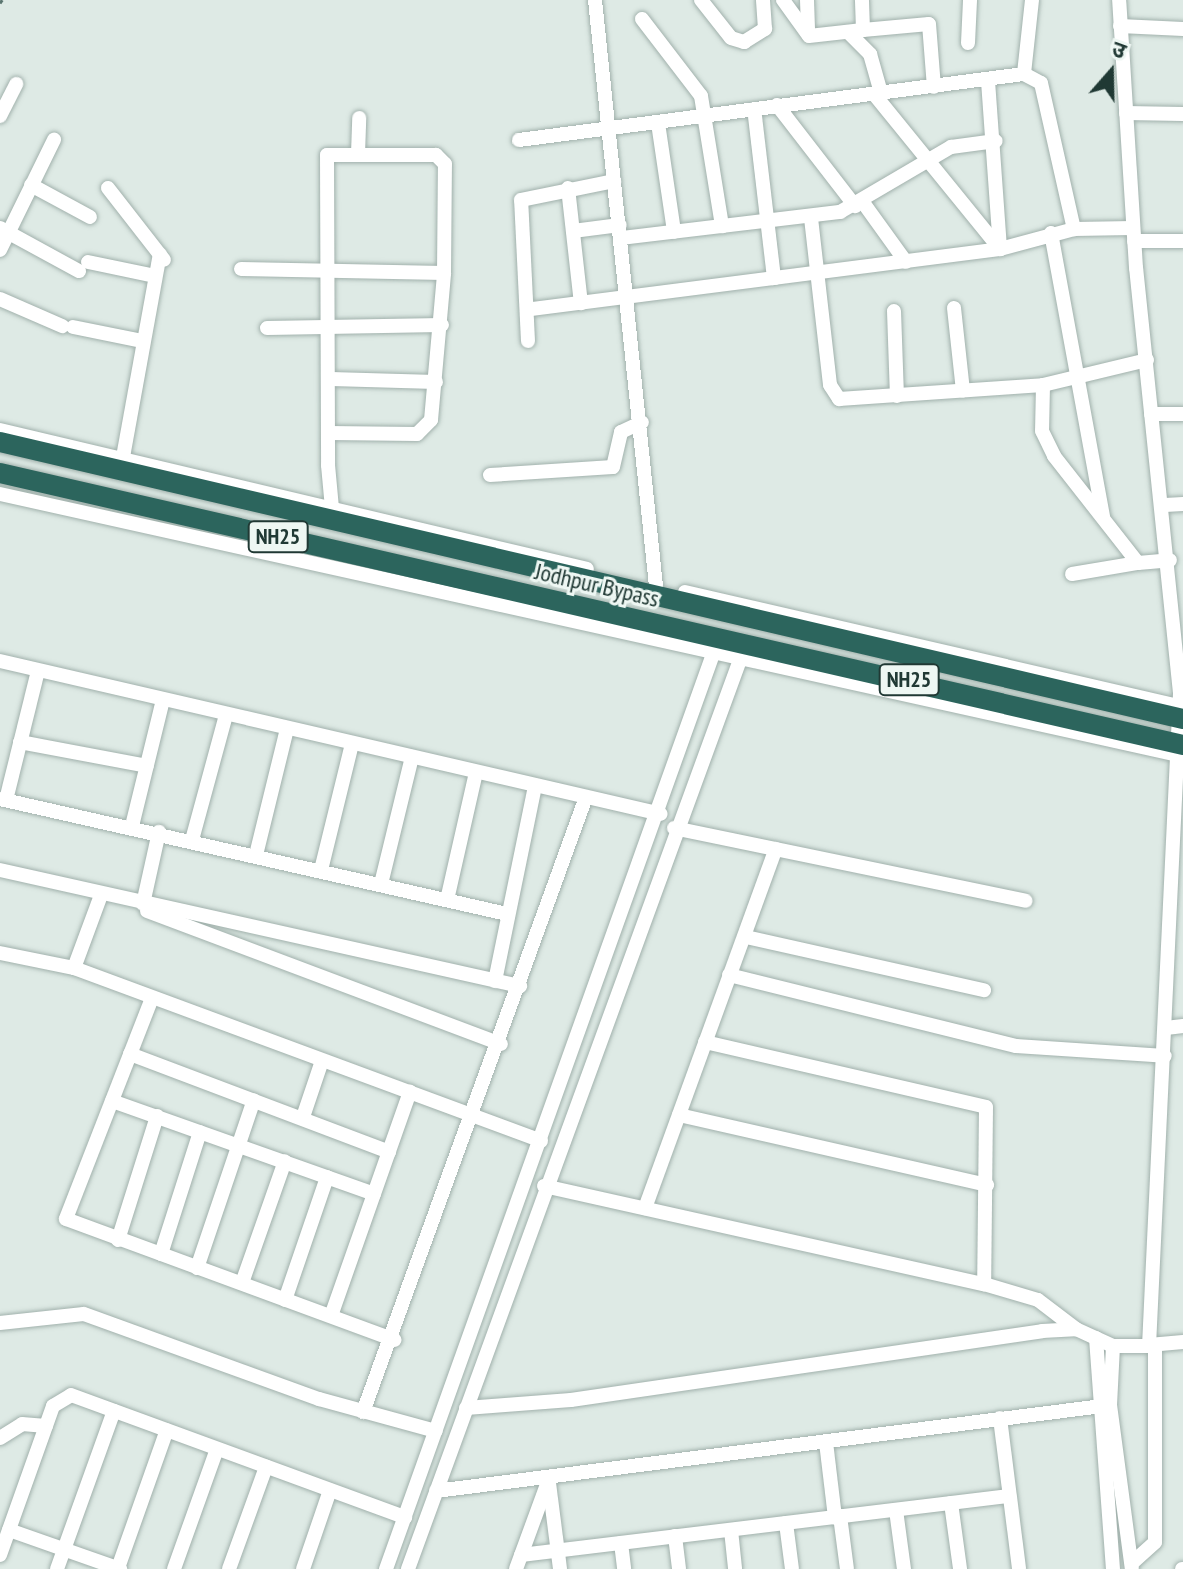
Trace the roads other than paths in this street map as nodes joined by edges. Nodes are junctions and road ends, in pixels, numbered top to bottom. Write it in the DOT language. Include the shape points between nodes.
graph roads {
  1 [pos="595,0"];
  2 [pos="701,0"];
  3 [pos="763,0"];
  4 [pos="783,0"];
  5 [pos="807,0"];
  6 [pos="862,0"];
  7 [pos="970,0"];
  8 [pos="1032,0"];
  9 [pos="1119,0"];
  10 [pos="642,19"];
  11 [pos="1120,26"];
  12 [pos="1183,29"];
  13 [pos="856,31"];
  14 [pos="809,36"];
  15 [pos="968,43"];
  16 [pos="1024,74"];
  17 [pos="988,81"];
  18 [pos="16,84"];
  19 [pos="934,87"];
  20 [pos="877,93"];
  21 [pos="777,105"];
  22 [pos="754,109"];
  23 [pos="1183,114"];
  24 [pos="0,116"];
  25 [pos="707,116"];
  26 [pos="1126,116"];
  27 [pos="359,118"];
  28 [pos="1183,120"];
  29 [pos="658,123"];
  30 [pos="609,130"];
  31 [pos="54,140"];
  32 [pos="519,140"];
  33 [pos="996,141"];
  34 [pos="358,154"];
  35 [pos="926,158"];
  36 [pos="614,181"];
  37 [pos="31,185"];
  38 [pos="108,188"];
  39 [pos="568,188"];
  40 [pos="858,204"];
  41 [pos="90,217"];
  42 [pos="811,218"];
  43 [pos="771,221"];
  44 [pos="722,226"];
  45 [pos="1074,229"];
  46 [pos="4,230"];
  47 [pos="573,231"];
  48 [pos="621,232"];
  49 [pos="674,232"];
  50 [pos="1051,233"];
  51 [pos="1134,234"];
  52 [pos="1183,241"];
  53 [pos="1000,249"];
  54 [pos="0,250"];
  55 [pos="906,262"];
  56 [pos="241,269"];
  57 [pos="331,271"];
  58 [pos="444,273"];
  59 [pos="818,274"];
  60 [pos="155,276"];
  61 [pos="774,278"];
  62 [pos="628,297"];
  63 [pos="0,299"];
  64 [pos="581,303"];
  65 [pos="954,308"];
  66 [pos="532,309"];
  67 [pos="894,311"];
  68 [pos="442,325"];
  69 [pos="332,327"];
  70 [pos="267,328"];
  71 [pos="142,341"];
  72 [pos="528,341"];
  73 [pos="1147,360"];
  74 [pos="1079,377"];
  75 [pos="331,379"];
  76 [pos="436,382"];
  77 [pos="1043,385"];
  78 [pos="963,391"];
  79 [pos="897,396"];
  80 [pos="1151,414"];
  81 [pos="1183,414"];
  82 [pos="642,422"];
  83 [pos="0,430"];
  84 [pos="329,433"];
  85 [pos="0,442"];
  86 [pos="123,457"];
  87 [pos="0,473"];
  88 [pos="490,475"];
  89 [pos="0,494"];
  90 [pos="1183,504"];
  91 [pos="1165,505"];
  92 [pos="332,508"];
  93 [pos="1103,517"];
  94 [pos="1170,560"];
  95 [pos="1138,563"];
  96 [pos="1072,574"];
  97 [pos="656,586"];
  98 [pos="1179,618"];
  99 [pos="713,654"];
  100 [pos="740,660"];
  101 [pos="0,661"];
  102 [pos="1180,664"];
  103 [pos="38,671"];
  104 [pos="163,700"];
  105 [pos="1181,706"];
  106 [pos="226,715"];
  107 [pos="287,729"];
  108 [pos="20,742"];
  109 [pos="352,744"];
  110 [pos="1181,750"];
  111 [pos="412,757"];
  112 [pos="147,766"];
  113 [pos="476,772"];
  114 [pos="535,786"];
  115 [pos="586,797"];
  116 [pos="3,800"];
  117 [pos="661,814"];
  118 [pos="132,826"];
  119 [pos="674,828"];
  120 [pos="159,832"];
  121 [pos="192,840"];
  122 [pos="776,849"];
  123 [pos="256,855"];
  124 [pos="0,870"];
  125 [pos="321,870"];
  126 [pos="381,884"];
  127 [pos="101,895"];
  128 [pos="121,899"];
  129 [pos="447,900"];
  130 [pos="1026,901"];
  131 [pos="143,904"];
  132 [pos="507,914"];
  133 [pos="746,937"];
  134 [pos="0,953"];
  135 [pos="74,968"];
  136 [pos="729,975"];
  137 [pos="495,981"];
  138 [pos="520,986"];
  139 [pos="984,990"];
  140 [pos="152,998"];
  141 [pos="1183,1017"];
  142 [pos="1167,1023"];
  143 [pos="1183,1026"];
  144 [pos="705,1042"];
  145 [pos="501,1044"];
  146 [pos="130,1054"];
  147 [pos="1165,1056"];
  148 [pos="322,1061"];
  149 [pos="410,1092"];
  150 [pos="254,1100"];
  151 [pos="112,1101"];
  152 [pos="679,1115"];
  153 [pos="157,1116"];
  154 [pos="303,1117"];
  155 [pos="475,1119"];
  156 [pos="200,1132"];
  157 [pos="541,1141"];
  158 [pos="240,1146"];
  159 [pos="389,1152"];
  160 [pos="285,1161"];
  161 [pos="327,1177"];
  162 [pos="987,1185"];
  163 [pos="544,1186"];
  164 [pos="374,1194"];
  165 [pos="645,1208"];
  166 [pos="118,1240"];
  167 [pos="161,1254"];
  168 [pos="197,1268"];
  169 [pos="242,1283"];
  170 [pos="984,1284"];
  171 [pos="285,1300"];
  172 [pos="331,1316"];
  173 [pos="0,1323"];
  174 [pos="1076,1329"];
  175 [pos="1096,1338"];
  176 [pos="394,1340"];
  177 [pos="1183,1342"];
  178 [pos="1152,1345"];
  179 [pos="1113,1346"];
  180 [pos="1103,1406"];
  181 [pos="466,1408"];
  182 [pos="114,1411"];
  183 [pos="363,1412"];
  184 [pos="1000,1418"];
  185 [pos="46,1426"];
  186 [pos="167,1430"];
  187 [pos="436,1431"];
  188 [pos="0,1438"];
  189 [pos="826,1442"];
  190 [pos="217,1449"];
  191 [pos="266,1467"];
  192 [pos="549,1479"];
  193 [pos="330,1490"];
  194 [pos="436,1491"];
  195 [pos="1009,1496"];
  196 [pos="951,1503"];
  197 [pos="896,1510"];
  198 [pos="405,1517"];
  199 [pos="838,1517"];
  200 [pos="786,1523"];
  201 [pos="9,1530"];
  202 [pos="731,1530"];
  203 [pos="675,1536"];
  204 [pos="621,1543"];
  205 [pos="64,1549"];
  206 [pos="558,1551"];
  207 [pos="0,1555"];
  208 [pos="518,1562"];
  209 [pos="1132,1566"];
  210 [pos="57,1569"];
  211 [pos="119,1569"];
  212 [pos="174,1569"];
  213 [pos="229,1569"];
  214 [pos="303,1569"];
  215 [pos="386,1569"];
  216 [pos="408,1569"];
  217 [pos="560,1569"];
  218 [pos="624,1569"];
  219 [pos="679,1569"];
  220 [pos="735,1569"];
  221 [pos="792,1569"];
  222 [pos="847,1569"];
  223 [pos="904,1569"];
  224 [pos="960,1569"];
  225 [pos="1019,1569"];
  226 [pos="1113,1569"];
  1 -- 30 [label="street"];
  2 -- 3 [label="street" via="731,38 744,42 765,29"];
  4 -- 14 [label="street"];
  5 -- 14 [label="street"];
  6 -- 13 [label="street"];
  7 -- 15 [label="street"];
  8 -- 16 [label="street"];
  9 -- 11 [label="street"];
  10 -- 25 [label="street" via="692,83"];
  11 -- 12 [label="street"];
  11 -- 26 [label="street"];
  13 -- 14 [label="street"];
  13 -- 19 [label="street" via="929,24"];
  13 -- 20 [label="street" via="870,54"];
  16 -- 17 [label="street"];
  16 -- 45 [label="street" via="1041,83"];
  17 -- 19 [label="street"];
  17 -- 33 [label="street"];
  18 -- 24 [label="street"];
  19 -- 20 [label="street"];
  20 -- 21 [label="street"];
  20 -- 35 [label="street"];
  21 -- 22 [label="street"];
  21 -- 40 [label="street"];
  22 -- 25 [label="street"];
  22 -- 43 [label="street"];
  23 -- 26 [label="street"];
  25 -- 29 [label="street"];
  25 -- 44 [label="street"];
  26 -- 28 [label="street"];
  26 -- 51 [label="street"];
  27 -- 34 [label="street"];
  29 -- 30 [label="street"];
  29 -- 49 [label="street"];
  30 -- 32 [label="street"];
  30 -- 36 [label="street"];
  31 -- 37 [label="street"];
  33 -- 35 [label="street"];
  33 -- 53 [label="street"];
  34 -- 57 [label="street" via="327,155"];
  34 -- 58 [label="street" via="442,158"];
  35 -- 40 [label="street"];
  35 -- 53 [label="street"];
  36 -- 39 [label="street"];
  36 -- 48 [label="street"];
  37 -- 41 [label="street"];
  37 -- 46 [label="street"];
  38 -- 60 [label="street" via="163,259"];
  39 -- 47 [label="street"];
  39 -- 66 [label="street" via="521,200"];
  40 -- 42 [label="street"];
  40 -- 55 [label="street"];
  42 -- 43 [label="street"];
  42 -- 59 [label="street"];
  43 -- 44 [label="street"];
  43 -- 61 [label="street"];
  44 -- 49 [label="street"];
  45 -- 50 [label="street"];
  45 -- 51 [label="street"];
  46 -- 54 [label="street"];
  46 -- 60 [label="street" via="84,267"];
  47 -- 48 [label="street"];
  47 -- 64 [label="street"];
  48 -- 49 [label="street"];
  48 -- 62 [label="street"];
  50 -- 53 [label="street"];
  50 -- 74 [label="street"];
  51 -- 52 [label="street"];
  51 -- 73 [label="street"];
  53 -- 55 [label="street"];
  55 -- 59 [label="street"];
  56 -- 57 [label="street"];
  57 -- 58 [label="street"];
  57 -- 69 [label="street"];
  58 -- 68 [label="street"];
  59 -- 61 [label="street"];
  59 -- 79 [label="street" via="836,396"];
  60 -- 71 [label="street"];
  61 -- 62 [label="street"];
  62 -- 64 [label="street"];
  62 -- 82 [label="street"];
  63 -- 71 [label="street" via="68,326"];
  64 -- 66 [label="street"];
  65 -- 78 [label="street"];
  66 -- 72 [label="street"];
  67 -- 79 [label="street"];
  68 -- 69 [label="street"];
  68 -- 76 [label="street"];
  69 -- 70 [label="street"];
  69 -- 75 [label="street"];
  71 -- 86 [label="street"];
  73 -- 74 [label="street"];
  73 -- 80 [label="street"];
  74 -- 77 [label="street"];
  74 -- 93 [label="street"];
  75 -- 76 [label="street"];
  75 -- 84 [label="street"];
  76 -- 84 [label="street" via="422,434"];
  77 -- 78 [label="street"];
  77 -- 93 [label="street" via="1044,440"];
  78 -- 79 [label="street"];
  80 -- 81 [label="street"];
  80 -- 91 [label="street"];
  82 -- 88 [label="street" via="621,432 613,467"];
  82 -- 97 [label="street"];
  83 -- 86 [label="street"];
  84 -- 92 [label="street"];
  85 -- 105 [label="highway" via="564,575"];
  86 -- 92 [label="street"];
  87 -- 110 [label="highway, Jodhpur Bypass / NH25"];
  89 -- 99 [label="street"];
  90 -- 91 [label="street"];
  91 -- 94 [label="street"];
  92 -- 97 [label="street"];
  93 -- 95 [label="street"];
  94 -- 95 [label="street"];
  94 -- 98 [label="street"];
  95 -- 96 [label="street"];
  97 -- 105 [label="street"];
  98 -- 102 [label="street"];
  99 -- 100 [label="street"];
  99 -- 117 [label="street"];
  100 -- 110 [label="street"];
  100 -- 119 [label="street"];
  101 -- 103 [label="street"];
  102 -- 105 [label="street"];
  103 -- 104 [label="street"];
  103 -- 108 [label="street"];
  104 -- 106 [label="street"];
  104 -- 112 [label="street"];
  105 -- 110 [label="street"];
  106 -- 107 [label="street"];
  106 -- 121 [label="street"];
  107 -- 109 [label="street"];
  107 -- 123 [label="street"];
  108 -- 112 [label="street"];
  108 -- 116 [label="street"];
  109 -- 111 [label="street"];
  109 -- 125 [label="street"];
  110 -- 142 [label="street"];
  111 -- 113 [label="street"];
  111 -- 126 [label="street"];
  112 -- 118 [label="street"];
  113 -- 114 [label="street"];
  113 -- 129 [label="street"];
  114 -- 115 [label="street"];
  114 -- 132 [label="street"];
  115 -- 117 [label="street"];
  115 -- 138 [label="street"];
  116 -- 118 [label="street"];
  117 -- 157 [label="street"];
  118 -- 120 [label="street"];
  119 -- 122 [label="street"];
  119 -- 163 [label="street"];
  120 -- 121 [label="street"];
  120 -- 131 [label="street"];
  121 -- 123 [label="street"];
  122 -- 130 [label="street"];
  122 -- 133 [label="street"];
  123 -- 125 [label="street"];
  124 -- 127 [label="street"];
  125 -- 126 [label="street"];
  126 -- 129 [label="street"];
  127 -- 128 [label="street"];
  127 -- 135 [label="street"];
  128 -- 131 [label="street"];
  128 -- 145 [label="street" via="237,950"];
  129 -- 132 [label="street"];
  131 -- 137 [label="street"];
  132 -- 137 [label="street"];
  133 -- 136 [label="street"];
  133 -- 139 [label="street"];
  134 -- 135 [label="street"];
  135 -- 140 [label="street"];
  136 -- 144 [label="street"];
  136 -- 147 [label="street" via="1016,1046"];
  137 -- 138 [label="street"];
  138 -- 145 [label="street"];
  140 -- 146 [label="street"];
  140 -- 148 [label="street"];
  141 -- 142 [label="street"];
  142 -- 143 [label="street"];
  142 -- 147 [label="street"];
  144 -- 152 [label="street"];
  144 -- 162 [label="street" via="986,1107"];
  145 -- 155 [label="street"];
  146 -- 150 [label="street"];
  146 -- 151 [label="street"];
  147 -- 178 [label="street"];
  148 -- 149 [label="street"];
  148 -- 154 [label="street"];
  149 -- 155 [label="street"];
  149 -- 159 [label="street"];
  150 -- 154 [label="street"];
  150 -- 158 [label="street"];
  151 -- 153 [label="street"];
  151 -- 166 [label="street" via="66,1219"];
  152 -- 162 [label="street"];
  152 -- 165 [label="street"];
  153 -- 156 [label="street"];
  153 -- 166 [label="street"];
  154 -- 159 [label="street"];
  155 -- 157 [label="street"];
  155 -- 176 [label="street"];
  156 -- 158 [label="street"];
  156 -- 167 [label="street"];
  157 -- 187 [label="street"];
  158 -- 160 [label="street"];
  158 -- 168 [label="street"];
  159 -- 164 [label="street"];
  160 -- 161 [label="street"];
  160 -- 169 [label="street"];
  161 -- 164 [label="street"];
  161 -- 171 [label="street"];
  162 -- 170 [label="street"];
  163 -- 165 [label="street"];
  163 -- 181 [label="street"];
  164 -- 172 [label="street"];
  165 -- 170 [label="street"];
  166 -- 167 [label="street"];
  167 -- 168 [label="street"];
  168 -- 169 [label="street"];
  169 -- 171 [label="street"];
  170 -- 174 [label="street" via="1038,1300"];
  171 -- 172 [label="street"];
  172 -- 176 [label="street"];
  173 -- 183 [label="street" via="84,1314"];
  174 -- 175 [label="street"];
  174 -- 181 [label="street" via="571,1400"];
  175 -- 179 [label="street"];
  175 -- 180 [label="street"];
  176 -- 183 [label="street"];
  177 -- 178 [label="street"];
  178 -- 179 [label="street"];
  178 -- 209 [label="street" via="1155,1542"];
  179 -- 180 [label="street"];
  180 -- 184 [label="street"];
  180 -- 209 [label="street"];
  180 -- 226 [label="street"];
  181 -- 194 [label="street"];
  182 -- 185 [label="street" via="62,1396"];
  182 -- 186 [label="street"];
  182 -- 205 [label="street"];
  183 -- 187 [label="street"];
  184 -- 189 [label="street"];
  184 -- 195 [label="street"];
  185 -- 188 [label="street" via="22,1424"];
  185 -- 201 [label="street"];
  186 -- 190 [label="street"];
  186 -- 211 [label="street"];
  187 -- 198 [label="street"];
  189 -- 192 [label="street"];
  189 -- 199 [label="street"];
  190 -- 191 [label="street"];
  190 -- 212 [label="street"];
  191 -- 193 [label="street"];
  191 -- 213 [label="street"];
  192 -- 194 [label="street"];
  192 -- 206 [label="street"];
  192 -- 208 [label="street"];
  193 -- 198 [label="street"];
  193 -- 214 [label="street"];
  194 -- 216 [label="street"];
  195 -- 196 [label="street"];
  195 -- 225 [label="street"];
  196 -- 197 [label="street"];
  196 -- 224 [label="street"];
  197 -- 199 [label="street"];
  197 -- 223 [label="street"];
  198 -- 215 [label="street"];
  199 -- 200 [label="street"];
  199 -- 222 [label="street"];
  200 -- 202 [label="street"];
  200 -- 221 [label="street"];
  201 -- 205 [label="street"];
  201 -- 207 [label="street"];
  202 -- 203 [label="street"];
  202 -- 220 [label="street"];
  203 -- 204 [label="street"];
  203 -- 219 [label="street"];
  204 -- 206 [label="street"];
  204 -- 218 [label="street"];
  205 -- 210 [label="street"];
  205 -- 211 [label="street"];
  206 -- 208 [label="street"];
  206 -- 217 [label="street"];
}
